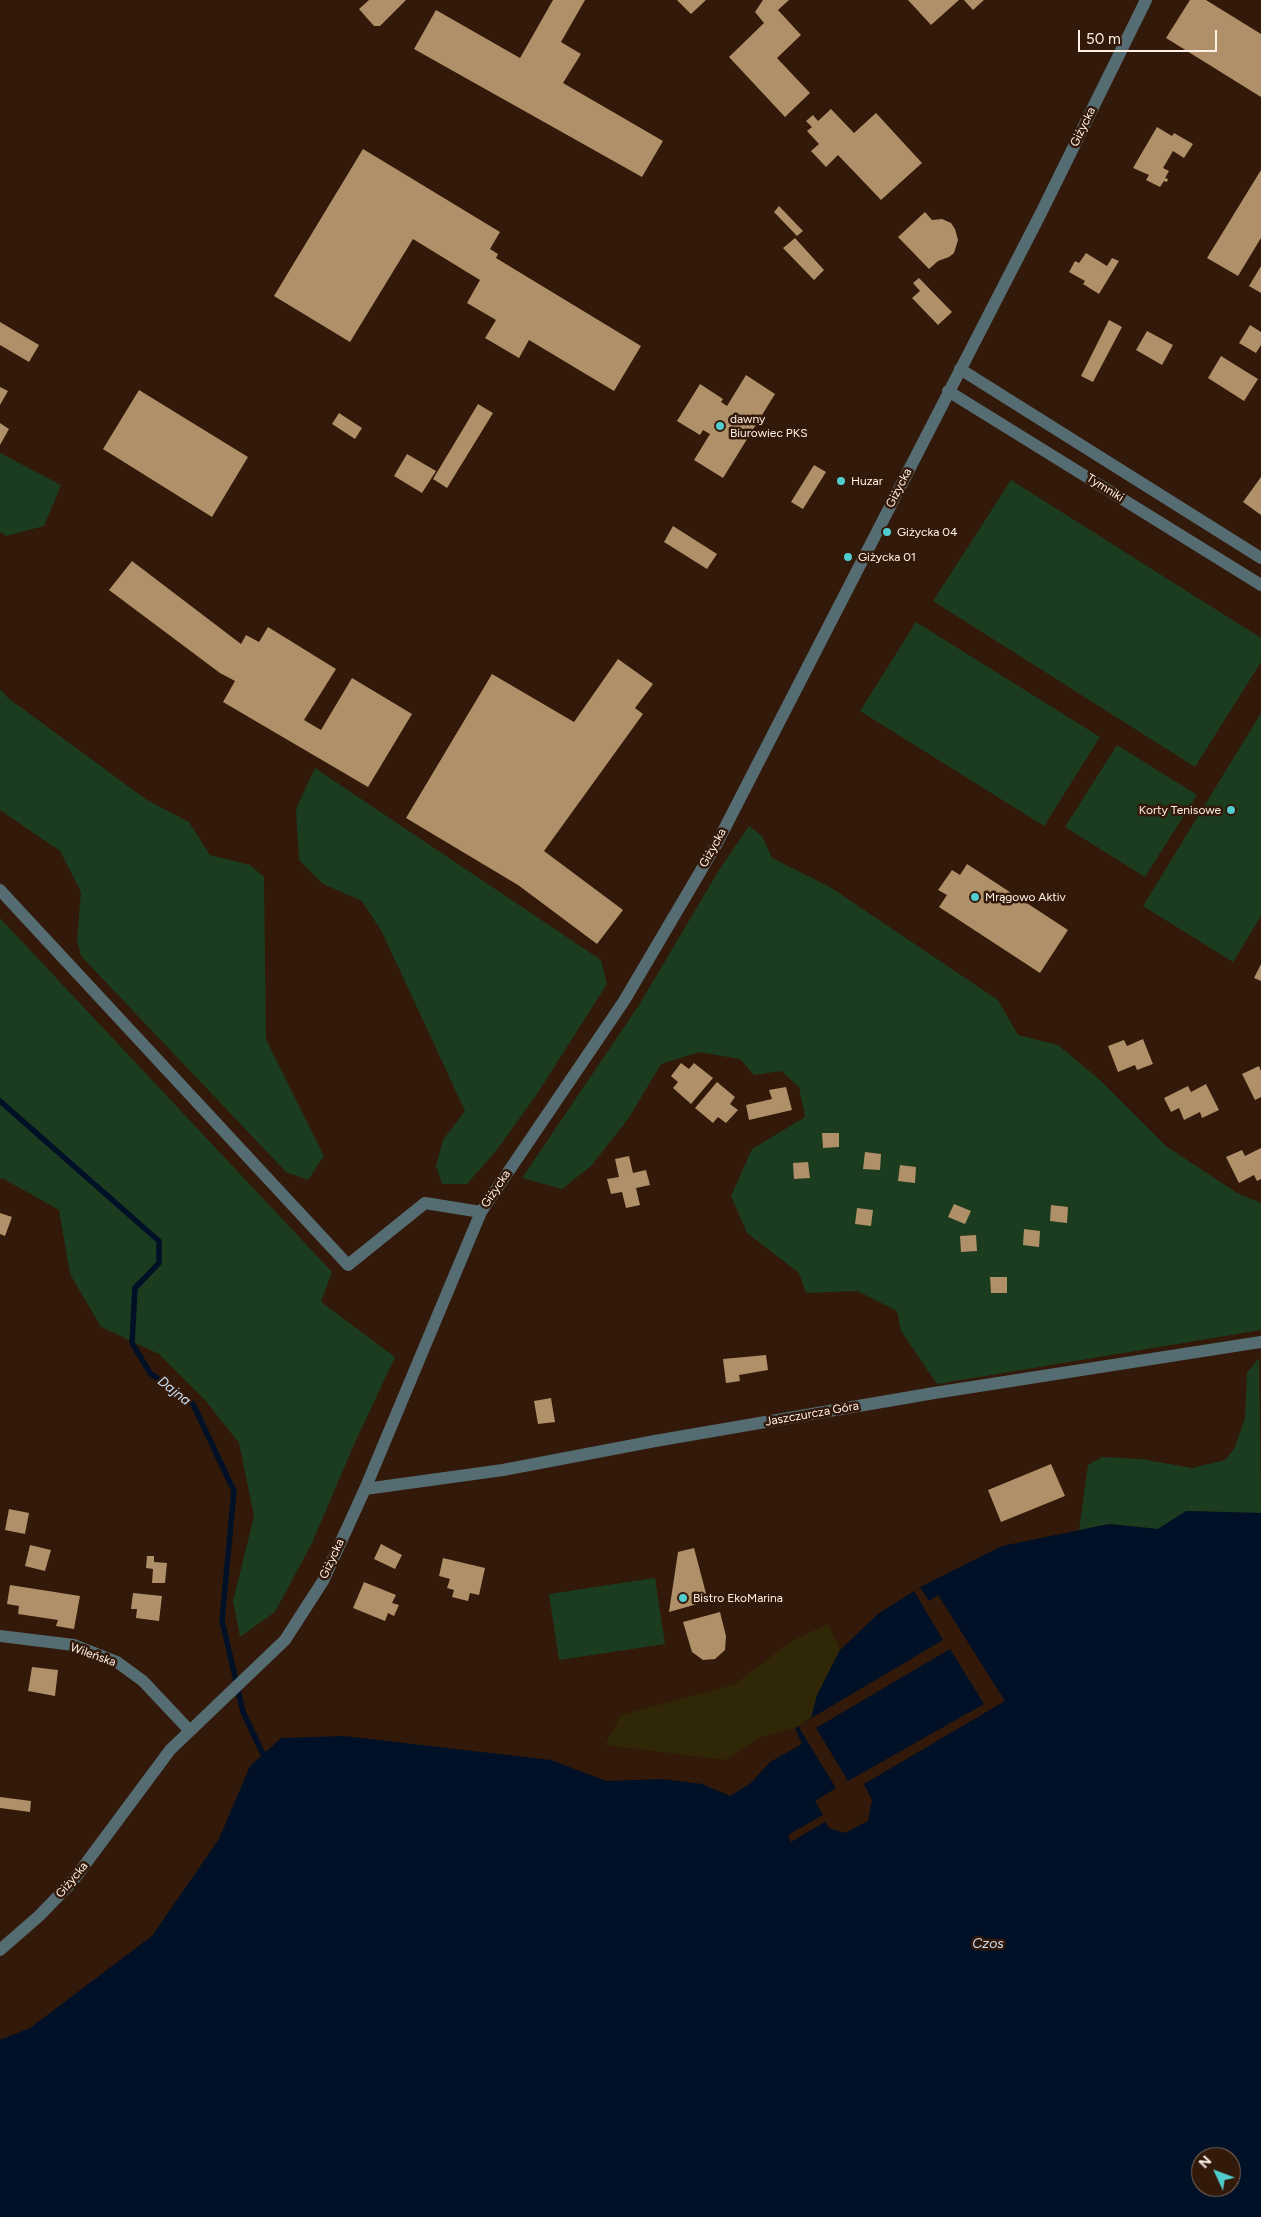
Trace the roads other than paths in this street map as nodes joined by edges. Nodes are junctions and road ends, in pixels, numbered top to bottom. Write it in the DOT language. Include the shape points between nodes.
graph roads {
  1 [pos="1146,0"];
  2 [pos="960,369"];
  3 [pos="948,392"];
  4 [pos="1261,558"];
  5 [pos="1261,585"];
  6 [pos="0,890"];
  7 [pos="481,1212"];
  8 [pos="1261,1342"];
  9 [pos="365,1489"];
  10 [pos="0,1636"];
  11 [pos="190,1731"];
  12 [pos="0,1950"];
  1 -- 2 [label="street, Giżycka"];
  2 -- 3 [label="street, Giżycka"];
  2 -- 4 [label="street, Tymniki"];
  3 -- 5 [label="street, Tymniki"];
  3 -- 7 [label="street, Giżycka" via="716,845 624,1001"];
  6 -- 7 [label="street" via="348,1265 425,1203"];
  7 -- 9 [label="street, Giżycka"];
  8 -- 9 [label="street, Jaszczurcza Góra" via="944,1391 655,1440 503,1470"];
  9 -- 11 [label="street, Giżycka" via="323,1581 285,1640"];
  10 -- 11 [label="street, Wileńska" via="74,1646 117,1662 143,1681"];
  11 -- 12 [label="street, Giżycka" via="170,1750 72,1882 40,1916"];
}
